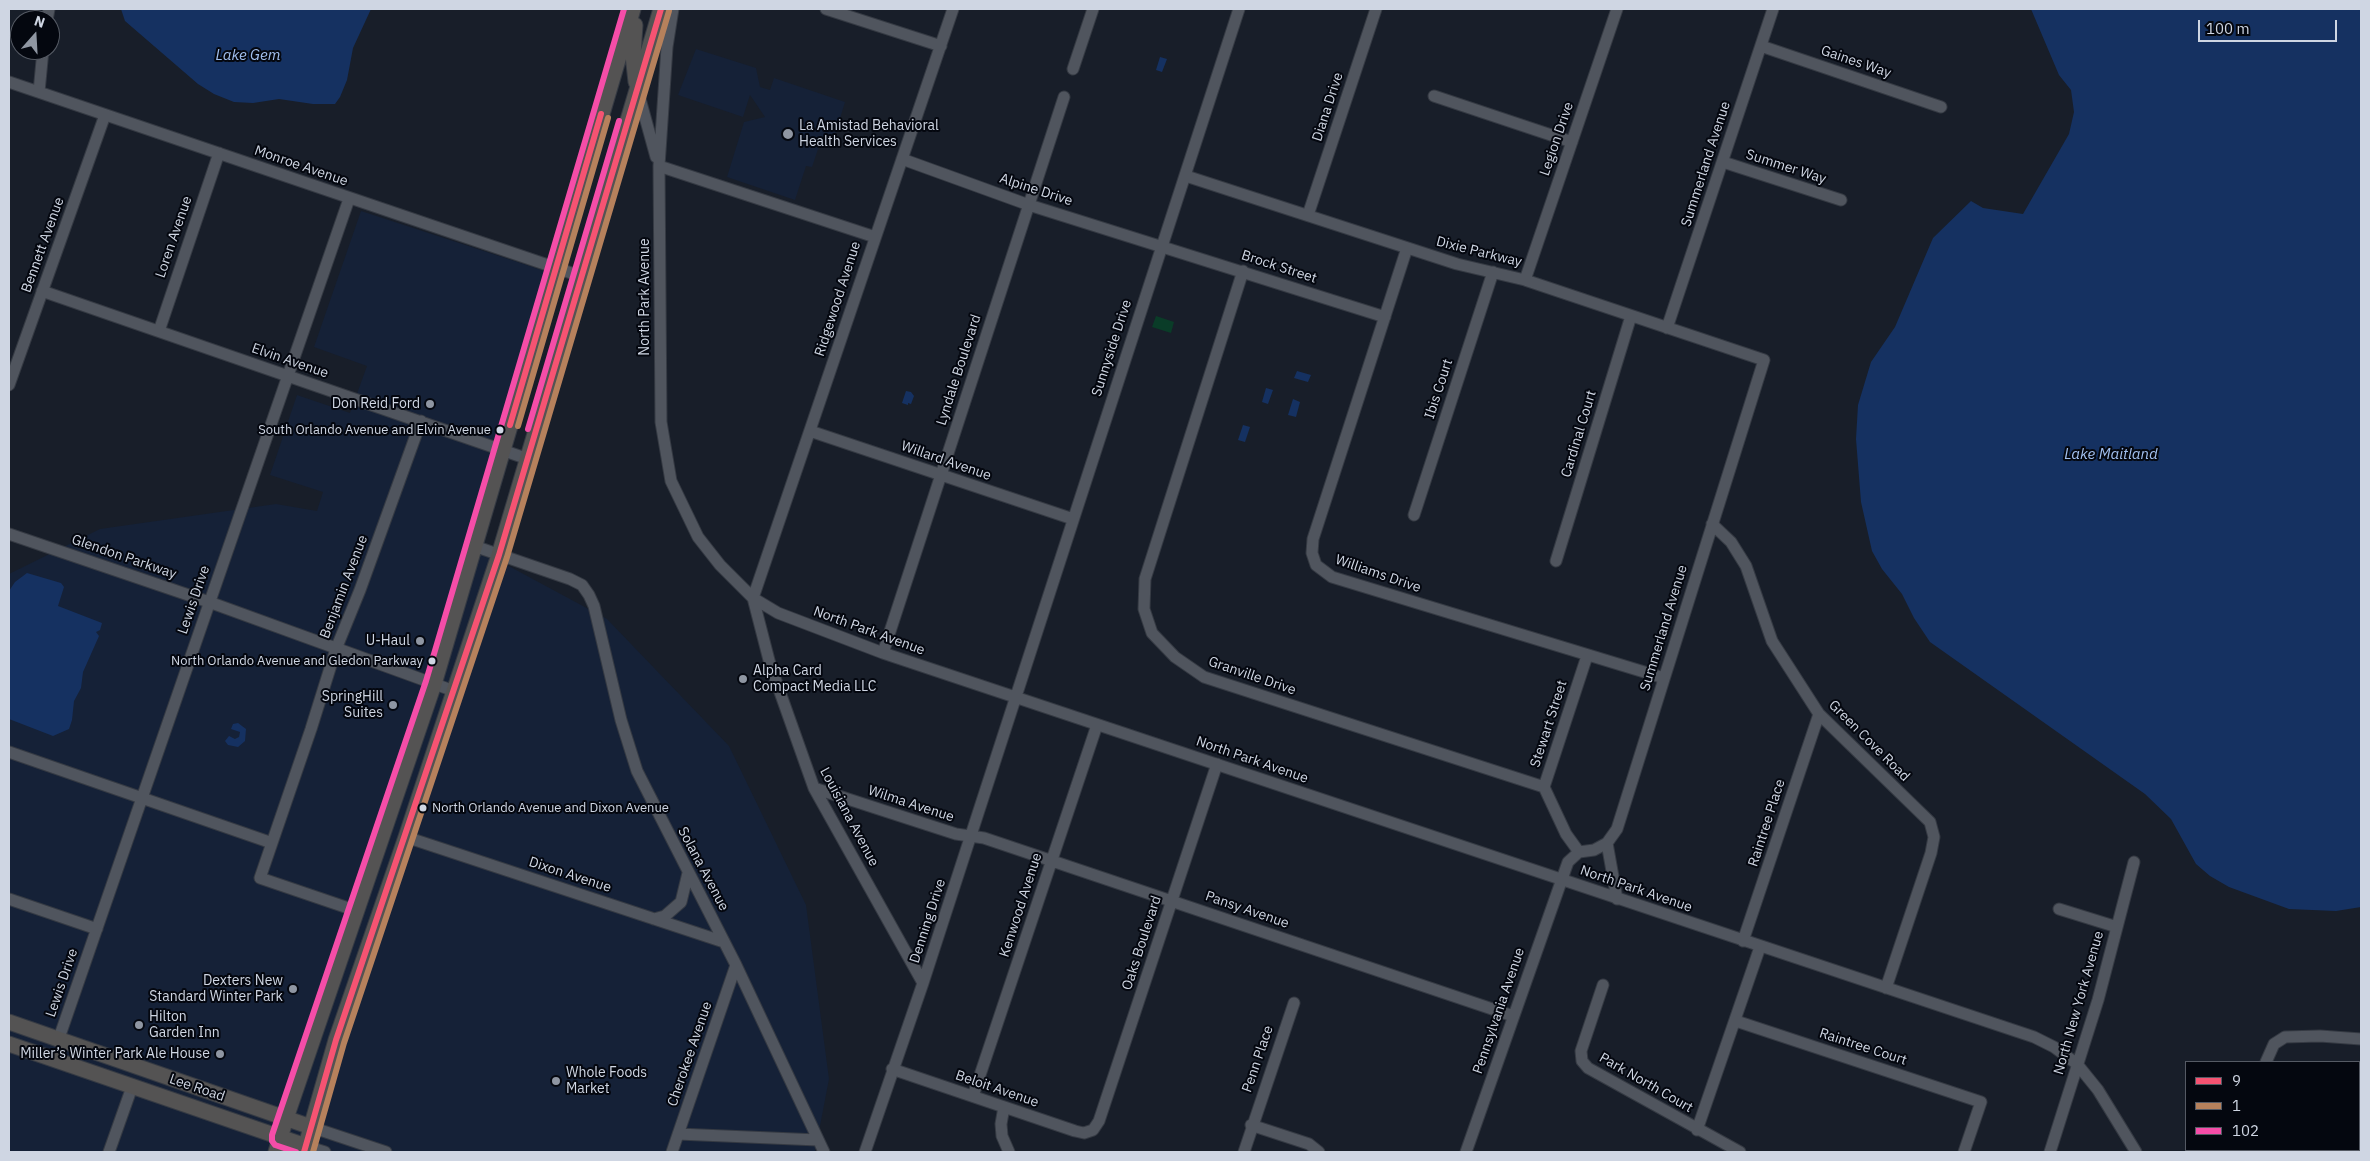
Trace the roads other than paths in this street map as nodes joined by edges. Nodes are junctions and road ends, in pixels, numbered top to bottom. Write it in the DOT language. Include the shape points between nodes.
graph roads {
  1 [pos="635,9"];
  2 [pos="661,9"];
  3 [pos="673,9"];
  4 [pos="826,9"];
  5 [pos="953,9"];
  6 [pos="1093,9"];
  7 [pos="1239,9"];
  8 [pos="1376,9"];
  9 [pos="1617,9"];
  10 [pos="1773,9"];
  11 [pos="941,46"];
  12 [pos="1761,46"];
  13 [pos="42,60"];
  14 [pos="1073,69"];
  15 [pos="9,82"];
  16 [pos="637,87"];
  17 [pos="38,92"];
  18 [pos="1434,96"];
  19 [pos="1064,97"];
  20 [pos="1941,107"];
  21 [pos="105,115"];
  22 [pos="1572,142"];
  23 [pos="219,153"];
  24 [pos="902,159"];
  25 [pos="1723,162"];
  26 [pos="659,166"];
  27 [pos="1186,176"];
  28 [pos="349,199"];
  29 [pos="1841,200"];
  30 [pos="1030,205"];
  31 [pos="1308,215"];
  32 [pos="875,237"];
  33 [pos="1162,246"];
  34 [pos="1407,248"];
  35 [pos="556,268"];
  36 [pos="1243,271"];
  37 [pos="1493,272"];
  38 [pos="583,277"];
  39 [pos="1525,280"];
  40 [pos="42,291"];
  41 [pos="1631,316"];
  42 [pos="1386,317"];
  43 [pos="1667,328"];
  44 [pos="158,331"];
  45 [pos="1764,360"];
  46 [pos="288,376"];
  47 [pos="9,385"];
  48 [pos="421,421"];
  49 [pos="810,430"];
  50 [pos="502,450"];
  51 [pos="528,459"];
  52 [pos="940,475"];
  53 [pos="1414,515"];
  54 [pos="1073,519"];
  55 [pos="1712,524"];
  56 [pos="9,534"];
  57 [pos="474,546"];
  58 [pos="499,555"];
  59 [pos="1556,561"];
  60 [pos="753,598"];
  61 [pos="209,602"];
  62 [pos="336,649"];
  63 [pos="883,653"];
  64 [pos="1586,656"];
  65 [pos="1664,678"];
  66 [pos="434,684"];
  67 [pos="454,691"];
  68 [pos="1015,698"];
  69 [pos="1819,714"];
  70 [pos="1097,724"];
  71 [pos="9,752"];
  72 [pos="1217,764"];
  73 [pos="1544,787"];
  74 [pos="814,788"];
  75 [pos="141,798"];
  76 [pos="971,836"];
  77 [pos="406,837"];
  78 [pos="272,843"];
  79 [pos="1607,843"];
  80 [pos="1579,852"];
  81 [pos="1052,861"];
  82 [pos="2134,862"];
  83 [pos="688,873"];
  84 [pos="1561,880"];
  85 [pos="9,899"];
  86 [pos="1617,899"];
  87 [pos="1172,901"];
  88 [pos="2059,909"];
  89 [pos="357,911"];
  90 [pos="654,919"];
  91 [pos="2117,927"];
  92 [pos="97,929"];
  93 [pos="350,930"];
  94 [pos="1743,941"];
  95 [pos="724,942"];
  96 [pos="1760,947"];
  97 [pos="736,965"];
  98 [pos="358,976"];
  99 [pos="923,983"];
  100 [pos="1603,985"];
  101 [pos="1886,988"];
  102 [pos="1294,1003"];
  103 [pos="1513,1016"];
  104 [pos="1736,1020"];
  105 [pos="9,1022"];
  106 [pos="2361,1040"];
  107 [pos="58,1041"];
  108 [pos="9,1044"];
  109 [pos="25,1050"];
  110 [pos="2266,1061"];
  111 [pos="2078,1064"];
  112 [pos="892,1070"];
  113 [pos="132,1087"];
  114 [pos="973,1096"];
  115 [pos="1004,1107"];
  116 [pos="286,1118"];
  117 [pos="1251,1125"];
  118 [pos="311,1127"];
  119 [pos="1093,1130"];
  120 [pos="1697,1130"];
  121 [pos="678,1134"];
  122 [pos="818,1140"];
  123 [pos="278,1145"];
  124 [pos="305,1149"];
  125 [pos="109,1152"];
  126 [pos="325,1152"];
  127 [pos="386,1152"];
  128 [pos="672,1152"];
  129 [pos="824,1152"];
  130 [pos="865,1152"];
  131 [pos="1009,1152"];
  132 [pos="1244,1152"];
  133 [pos="1319,1152"];
  134 [pos="1466,1152"];
  135 [pos="1740,1152"];
  136 [pos="1964,1152"];
  137 [pos="2050,1152"];
  138 [pos="2136,1152"];
  1 -- 16 [label="main road" via="633,55"];
  1 -- 35 [label="main road"];
  2 -- 16 [label="main road"];
  3 -- 26 [label="street, North Park Avenue" via="667,47"];
  4 -- 11 [label="street"];
  5 -- 11 [label="street, Ridgewood Avenue"];
  6 -- 14 [label="street"];
  7 -- 27 [label="street, Sunnyside Drive"];
  8 -- 31 [label="street, Diana Drive"];
  9 -- 22 [label="street, Legion Drive"];
  10 -- 12 [label="street, Summerland Avenue"];
  11 -- 24 [label="street, Ridgewood Avenue"];
  12 -- 20 [label="street, Gaines Way"];
  12 -- 25 [label="street, Summerland Avenue"];
  13 -- 17 [label="street"];
  15 -- 17 [label="street, Monroe Avenue"];
  16 -- 26 [label="street, North Park Avenue"];
  16 -- 38 [label="main road"];
  17 -- 21 [label="street, Monroe Avenue"];
  18 -- 22 [label="street"];
  19 -- 30 [label="street, Lyndale Boulevard"];
  21 -- 23 [label="street, Monroe Avenue"];
  21 -- 40 [label="street, Bennett Avenue"];
  22 -- 39 [label="street, Legion Drive"];
  23 -- 28 [label="street, Monroe Avenue"];
  23 -- 44 [label="street, Loren Avenue"];
  24 -- 30 [label="street, Alpine Drive"];
  24 -- 32 [label="street, Ridgewood Avenue"];
  25 -- 29 [label="street, Summer Way"];
  25 -- 43 [label="street, Summerland Avenue"];
  26 -- 32 [label="street"];
  26 -- 60 [label="street, North Park Avenue" via="661,422 668,471 698,537"];
  27 -- 31 [label="street, Dixie Parkway"];
  27 -- 33 [label="street, Sunnyside Drive"];
  28 -- 35 [label="street, Monroe Avenue"];
  28 -- 46 [label="street, Lewis Drive"];
  30 -- 33 [label="street, Alpine Drive"];
  30 -- 52 [label="street, Lyndale Boulevard"];
  31 -- 34 [label="street, Dixie Parkway"];
  32 -- 49 [label="street, Ridgewood Avenue"];
  33 -- 36 [label="street, Brock Street"];
  33 -- 54 [label="street, Sunnyside Drive"];
  34 -- 37 [label="street, Dixie Parkway"];
  34 -- 42 [label="street, Williams Drive"];
  35 -- 38 [label="street, Monroe Avenue"];
  35 -- 50 [label="main road"];
  36 -- 42 [label="street, Brock Street"];
  36 -- 73 [label="street, Granville Drive" via="1145,579 1144,609 1152,633 1175,657 1204,677"];
  37 -- 39 [label="street, Dixie Parkway"];
  37 -- 53 [label="street, Ibis Court"];
  38 -- 51 [label="main road"];
  39 -- 41 [label="street, Dixie Parkway"];
  40 -- 44 [label="street, Elvin Avenue"];
  40 -- 47 [label="street, Bennett Avenue"];
  41 -- 43 [label="street, Dixie Parkway"];
  41 -- 59 [label="street, Cardinal Court"];
  42 -- 64 [label="street, Williams Drive" via="1313,540 1312,553 1316,565 1332,577"];
  43 -- 45 [label="street, Dixie Parkway"];
  44 -- 46 [label="street, Elvin Avenue"];
  45 -- 55 [label="street, Summerland Avenue"];
  46 -- 48 [label="street, Elvin Avenue"];
  46 -- 61 [label="street, Lewis Drive"];
  48 -- 50 [label="street, Elvin Avenue"];
  48 -- 62 [label="street, Benjamin Avenue"];
  49 -- 52 [label="street, Willard Avenue"];
  49 -- 60 [label="street, Ridgewood Avenue"];
  50 -- 51 [label="street, Elvin Avenue"];
  50 -- 57 [label="main road"];
  51 -- 58 [label="main road"];
  52 -- 54 [label="street, Willard Avenue"];
  52 -- 63 [label="street, Lyndale Boulevard"];
  54 -- 68 [label="street, Sunnyside Drive"];
  55 -- 65 [label="street, Summerland Avenue"];
  55 -- 69 [label="street, Green Cove Road" via="1731,542 1746,566 1772,641"];
  56 -- 61 [label="street, Glendon Parkway"];
  57 -- 58 [label="street, Solana Avenue"];
  57 -- 66 [label="main road"];
  58 -- 67 [label="main road"];
  58 -- 83 [label="street, Solana Avenue" via="570,578 582,585 589,595 637,771"];
  60 -- 63 [label="street, North Park Avenue" via="778,613"];
  60 -- 74 [label="street, Louisiana Avenue" via="770,664"];
  61 -- 62 [label="street, Glendon Parkway"];
  61 -- 75 [label="street, Lewis Drive"];
  62 -- 66 [label="street, Glendon Parkway"];
  62 -- 78 [label="street, Benjamin Avenue"];
  63 -- 68 [label="street, North Park Avenue"];
  64 -- 65 [label="street, Williams Drive"];
  64 -- 73 [label="street, Stewart Street"];
  65 -- 79 [label="street, Summerland Avenue" via="1617,828"];
  66 -- 67 [label="street, Glendon Parkway"];
  66 -- 89 [label="main road"];
  67 -- 77 [label="main road"];
  68 -- 70 [label="street, North Park Avenue"];
  68 -- 76 [label="street, Denning Drive"];
  69 -- 94 [label="street, Raintree Place"];
  69 -- 101 [label="street, Green Cove Road" via="1930,822 1934,837"];
  70 -- 72 [label="street, North Park Avenue"];
  70 -- 81 [label="street, Kenwood Avenue"];
  71 -- 75 [label="street"];
  72 -- 84 [label="street, North Park Avenue"];
  72 -- 87 [label="street, Oaks Boulevard"];
  73 -- 80 [label="street, Stewart Street" via="1566,834"];
  74 -- 76 [label="street, Wilma Avenue"];
  74 -- 99 [label="street, Louisiana Avenue"];
  75 -- 78 [label="street"];
  75 -- 92 [label="street, Lewis Drive"];
  76 -- 81 [label="street, Pansy Avenue"];
  76 -- 99 [label="street, Denning Drive"];
  77 -- 90 [label="street, Dixon Avenue"];
  77 -- 98 [label="main road"];
  78 -- 89 [label="street, Benjamin Avenue" via="260,878"];
  79 -- 80 [label="street" via="1594,850"];
  79 -- 86 [label="street"];
  80 -- 84 [label="street" via="1568,862"];
  81 -- 87 [label="street, Pansy Avenue"];
  81 -- 114 [label="street, Kenwood Avenue"];
  82 -- 91 [label="street, North New York Avenue"];
  83 -- 90 [label="street" via="681,902 665,916"];
  83 -- 95 [label="street, Solana Avenue"];
  84 -- 86 [label="street, North Park Avenue"];
  84 -- 103 [label="street, Pennsylvania Avenue"];
  85 -- 92 [label="street"];
  86 -- 94 [label="street, North Park Avenue"];
  87 -- 103 [label="street, Pansy Avenue"];
  87 -- 119 [label="street, Oaks Boulevard" via="1100,1121"];
  88 -- 91 [label="street"];
  89 -- 93 [label="main road"];
  90 -- 95 [label="street, Dixon Avenue"];
  91 -- 111 [label="street, North New York Avenue"];
  92 -- 107 [label="street, Lewis Drive"];
  93 -- 98 [label="main road" via="352,966"];
  93 -- 116 [label="main road"];
  94 -- 96 [label="street, North Park Avenue"];
  95 -- 97 [label="street, Solana Avenue"];
  96 -- 101 [label="street, North Park Avenue"];
  96 -- 104 [label="street"];
  97 -- 121 [label="street, Cherokee Avenue"];
  97 -- 122 [label="street, Solana Avenue"];
  98 -- 118 [label="main road"];
  99 -- 112 [label="street, Denning Drive"];
  100 -- 120 [label="street, Park North Court" via="1581,1051 1582,1061 1588,1068"];
  101 -- 111 [label="street, North Park Avenue" via="2034,1038"];
  102 -- 117 [label="street, Penn Place"];
  103 -- 134 [label="street, Pennsylvania Avenue"];
  104 -- 120 [label="street"];
  104 -- 136 [label="street, Raintree Court" via="1981,1102"];
  105 -- 107 [label="main road, Lee Road"];
  106 -- 110 [label="street" via="2285,1037 2274,1044"];
  107 -- 109 [label="main road" via="45,1048"];
  107 -- 116 [label="main road, Lee Road"];
  108 -- 109 [label="main road, Lee Road"];
  109 -- 113 [label="main road, Lee Road"];
  111 -- 137 [label="street, North New York Avenue"];
  111 -- 138 [label="street, North Park Avenue"];
  112 -- 114 [label="street, Beloit Avenue"];
  112 -- 130 [label="street, Denning Drive"];
  113 -- 123 [label="main road, Lee Road"];
  113 -- 125 [label="street"];
  114 -- 115 [label="street, Beloit Avenue"];
  115 -- 119 [label="street, Beloit Avenue" via="1075,1131"];
  115 -- 131 [label="street" via="1002,1136"];
  116 -- 118 [label="main road, Lee Road"];
  116 -- 123 [label="main road"];
  117 -- 132 [label="street, Penn Place"];
  117 -- 133 [label="street" via="1309,1144"];
  118 -- 124 [label="main road"];
  118 -- 127 [label="street, Lee Road"];
  120 -- 135 [label="street, Park North Court"];
  121 -- 122 [label="street"];
  121 -- 128 [label="street, Cherokee Avenue"];
  122 -- 129 [label="street, Solana Avenue"];
  123 -- 124 [label="main road, Lee Road"];
  124 -- 126 [label="street, Lee Road"];
}
